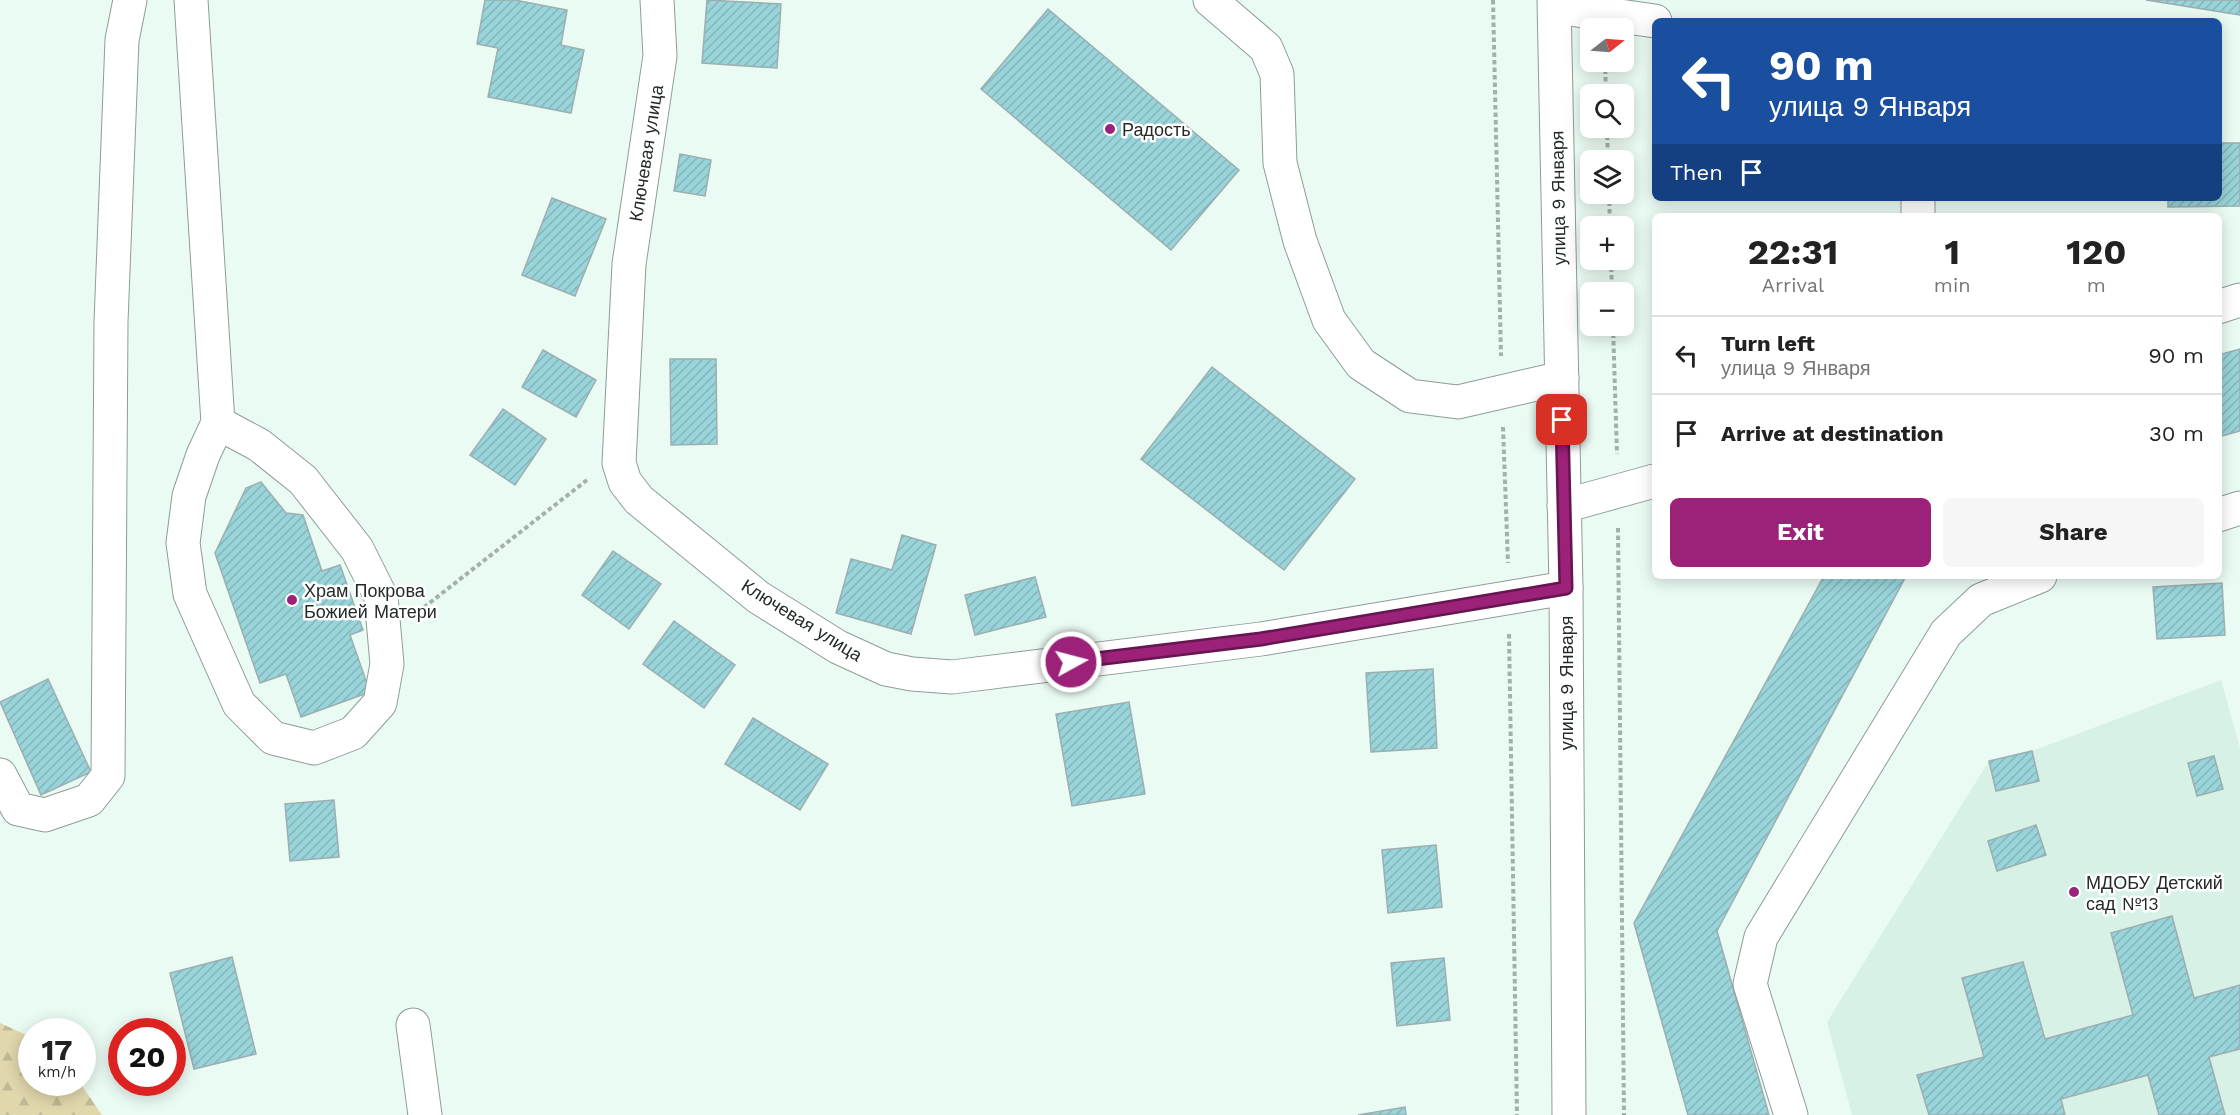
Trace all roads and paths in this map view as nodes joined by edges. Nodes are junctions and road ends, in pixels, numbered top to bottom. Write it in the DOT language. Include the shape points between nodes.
graph roads {
  1 [pos="130,0"];
  2 [pos="191,0"];
  3 [pos="657,0"];
  4 [pos="1210,0"];
  5 [pos="1492,0"];
  6 [pos="1554,3"];
  7 [pos="1652,20"];
  8 [pos="2240,300"];
  9 [pos="2222,306"];
  10 [pos="1613,336"];
  11 [pos="1562,378"];
  12 [pos="1502,392"];
  13 [pos="218,423"];
  14 [pos="1652,481"];
  15 [pos="581,484"];
  16 [pos="1618,490"];
  17 [pos="1564,506"];
  18 [pos="2240,508"];
  19 [pos="2222,514"];
  20 [pos="2033,579"];
  21 [pos="1566,588"];
  22 [pos="1509,598"];
  23 [pos="410,618"];
  24 [pos="0,775"];
  25 [pos="413,1025"];
  26 [pos="425,1115"];
  27 [pos="1517,1115"];
  28 [pos="1569,1115"];
  29 [pos="1624,1115"];
  30 [pos="1791,1115"];
  1 -- 24 [label="main road" via="122,40 111,322 108,776 89,800 45,815 18,808"];
  2 -- 13 [label="main road"];
  3 -- 22 [label="main road, Ключевая улица" via="660,56 629,264 619,463 625,482 639,500 758,597 838,647 886,669 952,677 1261,639"];
  4 -- 12 [label="main road" via="1266,48 1277,74 1280,163 1300,241 1329,320 1354,355 1361,364 1410,396 1458,402"];
  5 -- 12 [label="path"];
  6 -- 7 [label="main road"];
  6 -- 11 [label="main road, улица 9 Января"];
  8 -- 9 [label="main road"];
  10 -- 16 [label="path"];
  11 -- 12 [label="main road"];
  11 -- 17 [label="main road, улица 9 Января"];
  12 -- 22 [label="path"];
  13 -- 13 [label="main road" via="189,496 183,543 190,594 239,705 273,738 314,748 353,733 380,703 387,664 381,597 357,549 303,480 259,445"];
  14 -- 16 [label="main road"];
  15 -- 23 [label="path"];
  16 -- 17 [label="main road"];
  16 -- 29 [label="path"];
  17 -- 21 [label="main road, улица 9 Января"];
  18 -- 19 [label="main road"];
  20 -- 30 [label="main road" via="1981,600 1946,633 1761,937 1750,984"];
  21 -- 22 [label="main road, Ключевая улица"];
  21 -- 28 [label="main road, улица 9 Января"];
  22 -- 27 [label="path"];
  25 -- 26 [label="main road"];
}
